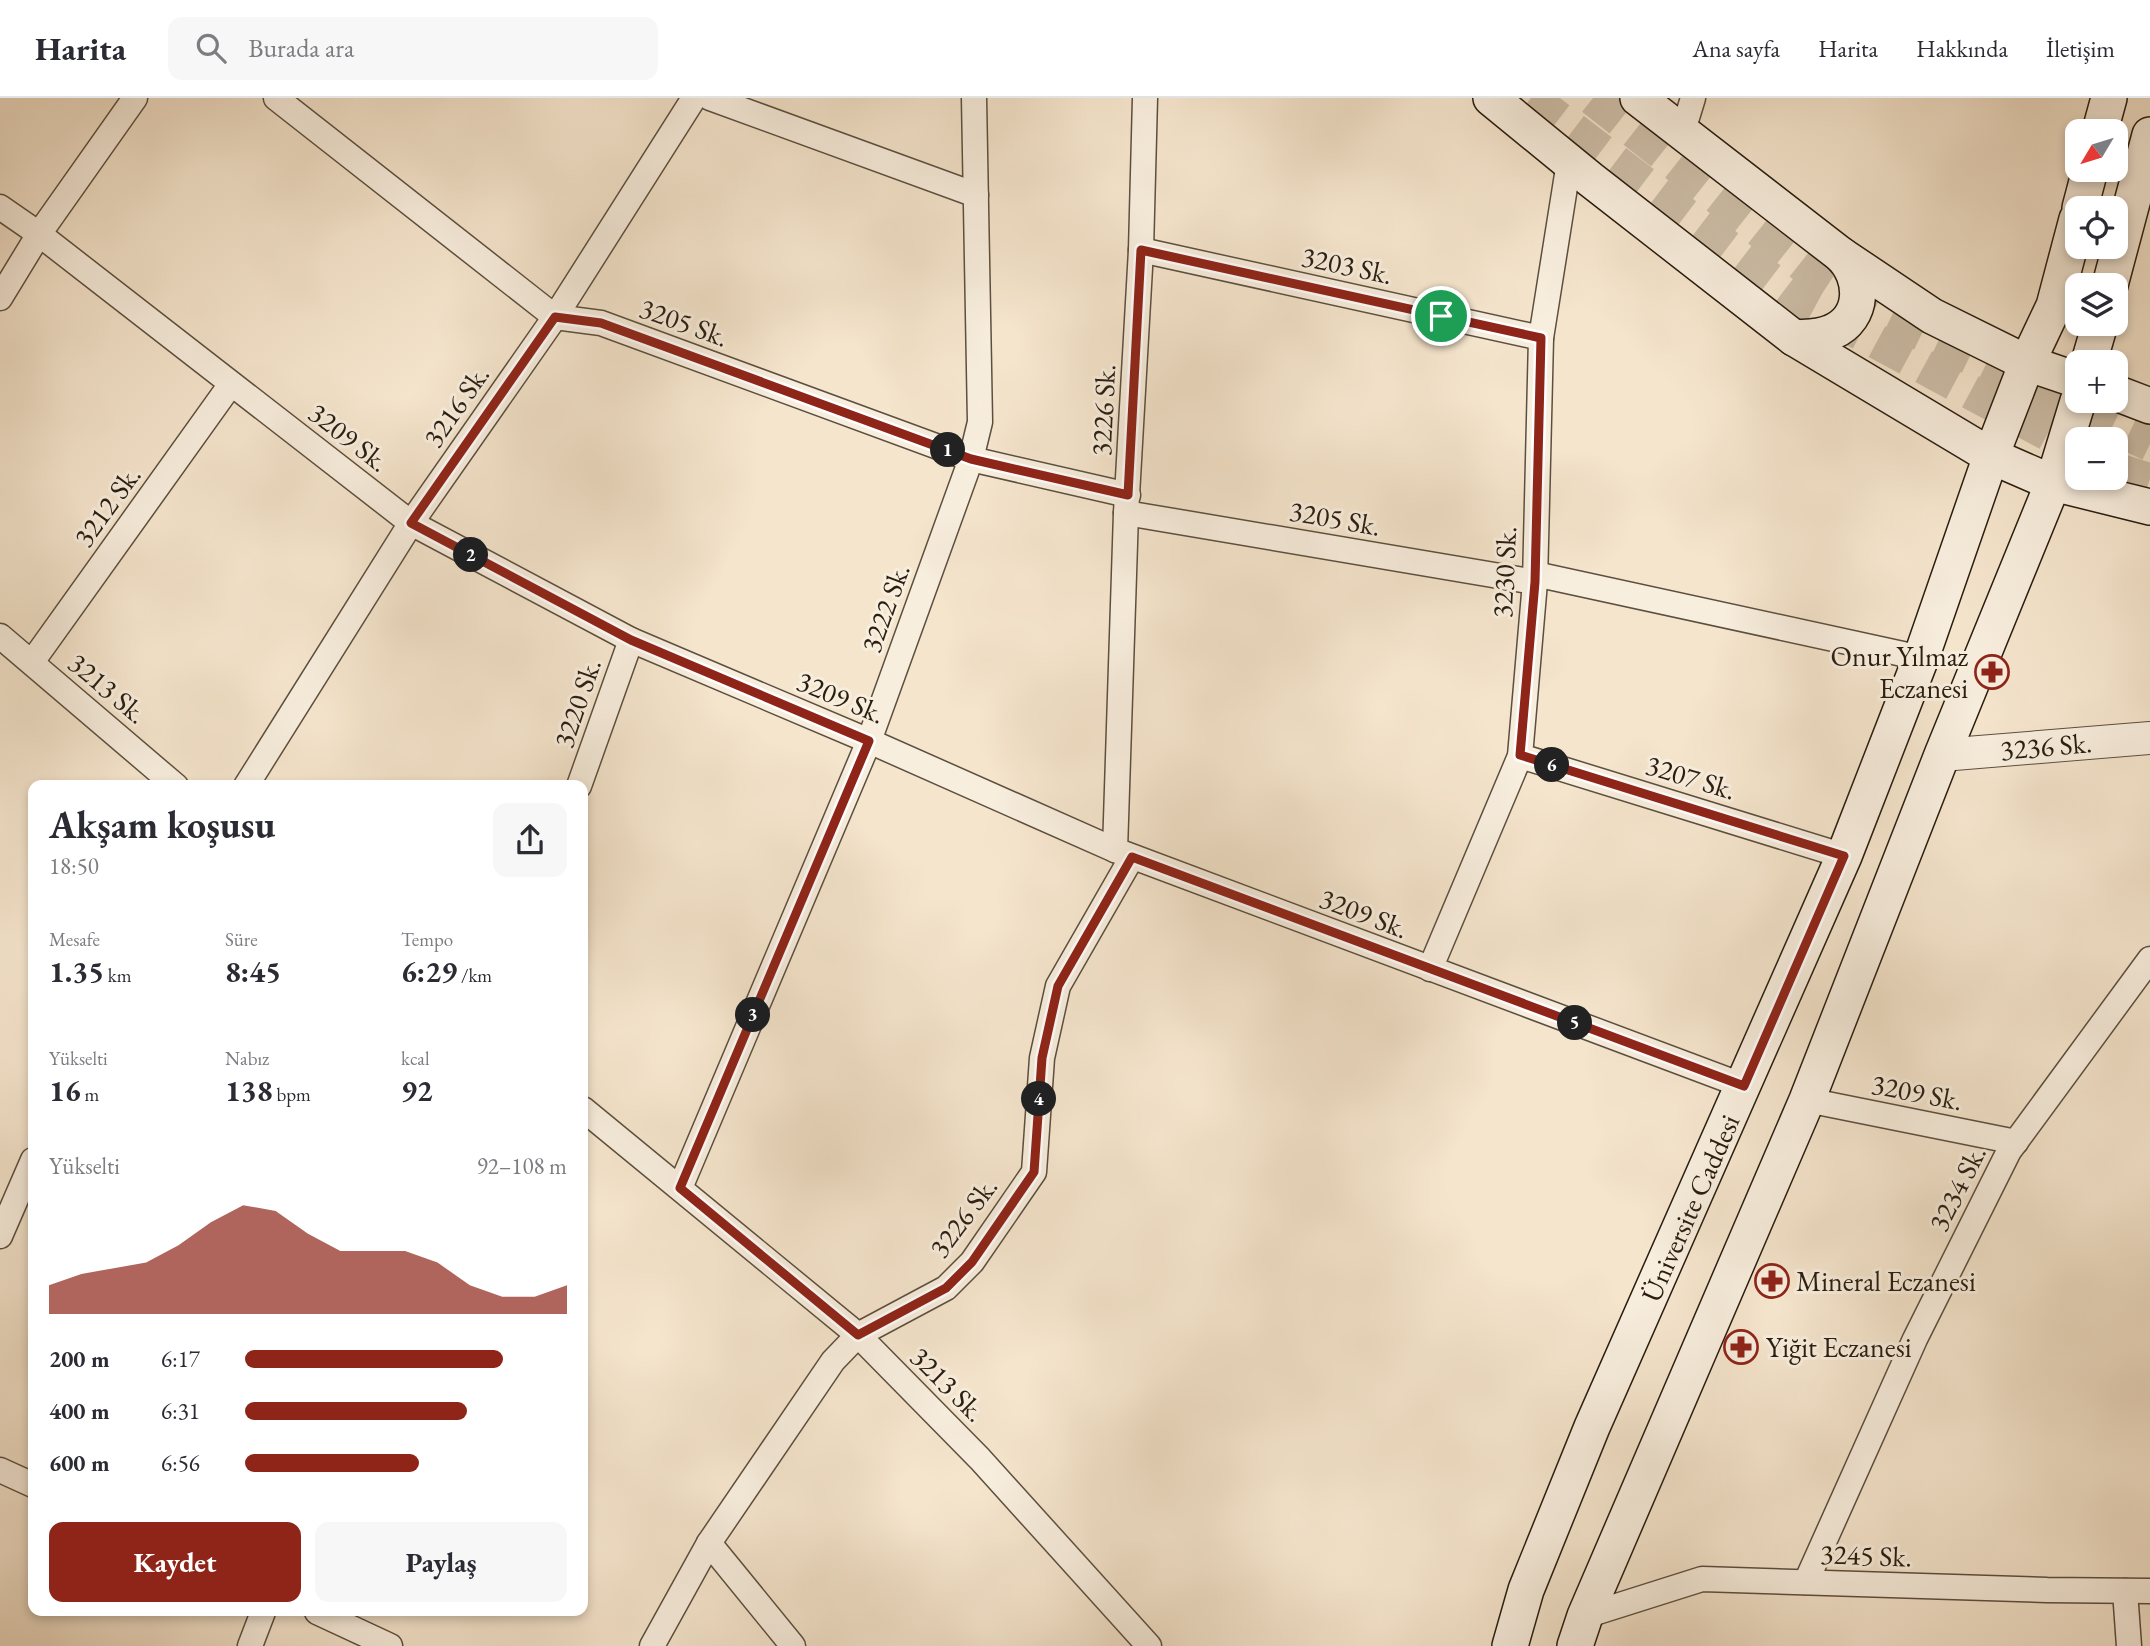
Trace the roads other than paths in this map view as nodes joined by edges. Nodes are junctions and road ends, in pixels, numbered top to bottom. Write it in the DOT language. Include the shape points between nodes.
graph roads {
  1 [pos="135,98"];
  2 [pos="276,98"];
  3 [pos="694,98"];
  4 [pos="710,98"];
  5 [pos="974,98"];
  6 [pos="1145,98"];
  7 [pos="1491,98"];
  8 [pos="1638,98"];
  9 [pos="1693,98"];
  10 [pos="2109,98"];
  11 [pos="2104,119"];
  12 [pos="1682,134"];
  13 [pos="2150,135"];
  14 [pos="1569,162"];
  15 [pos="976,195"];
  16 [pos="0,207"];
  17 [pos="39,234"];
  18 [pos="1141,250"];
  19 [pos="1841,255"];
  20 [pos="2066,259"];
  21 [pos="2113,273"];
  22 [pos="0,298"];
  23 [pos="555,317"];
  24 [pos="1541,338"];
  25 [pos="1794,338"];
  26 [pos="2027,363"];
  27 [pos="2065,376"];
  28 [pos="231,384"];
  29 [pos="2128,398"];
  30 [pos="2150,406"];
  31 [pos="2074,413"];
  32 [pos="1991,456"];
  33 [pos="971,459"];
  34 [pos="2053,483"];
  35 [pos="1127,504"];
  36 [pos="2150,507"];
  37 [pos="411,523"];
  38 [pos="1535,578"];
  39 [pos="0,636"];
  40 [pos="631,640"];
  41 [pos="1921,658"];
  42 [pos="32,662"];
  43 [pos="2150,738"];
  44 [pos="869,741"];
  45 [pos="1520,755"];
  46 [pos="1942,755"];
  47 [pos="170,780"];
  48 [pos="250,780"];
  49 [pos="581,780"];
  50 [pos="1123,854"];
  51 [pos="1844,856"];
  52 [pos="2150,959"];
  53 [pos="1430,969"];
  54 [pos="1744,1086"];
  55 [pos="1807,1100"];
  56 [pos="588,1113"];
  57 [pos="2016,1142"];
  58 [pos="28,1172"];
  59 [pos="680,1188"];
  60 [pos="0,1236"];
  61 [pos="858,1335"];
  62 [pos="0,1470"];
  63 [pos="28,1483"];
  64 [pos="709,1543"];
  65 [pos="1807,1582"];
  66 [pos="2125,1591"];
  67 [pos="2150,1591"];
  68 [pos="261,1616"];
  69 [pos="326,1616"];
  70 [pos="1580,1631"];
  71 [pos="250,1646"];
  72 [pos="390,1646"];
  73 [pos="652,1646"];
  74 [pos="793,1646"];
  75 [pos="1149,1646"];
  76 [pos="1510,1646"];
  77 [pos="2129,1646"];
  1 -- 17 [label="street"];
  2 -- 23 [label="street"];
  3 -- 23 [label="street, 3216 Sk."];
  4 -- 15 [label="street"];
  5 -- 15 [label="street, 3222 Sk."];
  6 -- 18 [label="street, 3226 Sk."];
  7 -- 14 [label="main road"];
  8 -- 12 [label="main road"];
  9 -- 12 [label="street"];
  10 -- 11 [label="main road"];
  12 -- 19 [label="main road"];
  13 -- 21 [label="main road"];
  14 -- 24 [label="street, 3230 Sk."];
  14 -- 25 [label="main road"];
  15 -- 33 [label="street, 3222 Sk." via="980,422"];
  16 -- 17 [label="street, 3209 Sk."];
  17 -- 22 [label="street"];
  17 -- 28 [label="street, 3209 Sk."];
  18 -- 24 [label="street, 3203 Sk."];
  18 -- 35 [label="street, 3226 Sk."];
  19 -- 25 [label="main road" via="1858,283 1852,315 1835,331"];
  19 -- 26 [label="main road" via="1932,316"];
  20 -- 26 [label="main road, Üniversite Caddesi" via="2054,306"];
  23 -- 33 [label="street, 3205 Sk." via="601,323"];
  23 -- 37 [label="street, 3216 Sk."];
  24 -- 38 [label="street, 3230 Sk."];
  25 -- 32 [label="main road"];
  26 -- 27 [label="main road"];
  26 -- 32 [label="main road, Üniversite Caddesi"];
  28 -- 37 [label="street, 3209 Sk."];
  28 -- 42 [label="street, 3212 Sk."];
  29 -- 30 [label="main road"];
  31 -- 34 [label="main road"];
  32 -- 34 [label="main road"];
  32 -- 41 [label="main road, Üniversite Caddesi"];
  33 -- 35 [label="street, 3205 Sk."];
  33 -- 44 [label="street, 3222 Sk."];
  34 -- 36 [label="main road"];
  34 -- 46 [label="main road"];
  35 -- 38 [label="street, 3205 Sk."];
  35 -- 50 [label="street, 3226 Sk."];
  37 -- 40 [label="street, 3209 Sk."];
  37 -- 48 [label="street, 3216 Sk."];
  38 -- 41 [label="street, 3205 Sk."];
  38 -- 45 [label="street, 3230 Sk."];
  39 -- 42 [label="street, 3213 Sk."];
  40 -- 44 [label="street, 3209 Sk."];
  40 -- 49 [label="street, 3220 Sk."];
  41 -- 51 [label="main road, Üniversite Caddesi"];
  42 -- 47 [label="street, 3213 Sk."];
  43 -- 46 [label="street, 3236 Sk."];
  44 -- 50 [label="street, 3209 Sk."];
  44 -- 59 [label="street, 3222 Sk."];
  45 -- 51 [label="street, 3207 Sk."];
  45 -- 53 [label="street, 3230 Sk."];
  46 -- 55 [label="main road"];
  50 -- 53 [label="street, 3209 Sk."];
  50 -- 61 [label="street, 3226 Sk." via="1058,986 1042,1058 1034,1172 972,1262 946,1288"];
  51 -- 54 [label="main road, Üniversite Caddesi"];
  52 -- 57 [label="street, 3234 Sk."];
  53 -- 54 [label="street, 3209 Sk."];
  54 -- 76 [label="main road, Üniversite Caddesi" via="1592,1427 1526,1590"];
  55 -- 57 [label="street, 3209 Sk."];
  55 -- 70 [label="main road"];
  56 -- 59 [label="street, 3213 Sk."];
  57 -- 65 [label="street, 3234 Sk." via="1915,1339"];
  58 -- 60 [label="street"];
  59 -- 61 [label="street, 3213 Sk."];
  61 -- 64 [label="street, 3226 Sk." via="833,1361"];
  61 -- 75 [label="street, 3213 Sk." via="981,1459"];
  62 -- 63 [label="street"];
  64 -- 73 [label="street, 3226 Sk."];
  64 -- 74 [label="street"];
  65 -- 66 [label="street, 3245 Sk."];
  65 -- 70 [label="street, 3245 Sk." via="1702,1579"];
  66 -- 67 [label="street, 3245 Sk."];
  66 -- 77 [label="street"];
  68 -- 71 [label="street"];
  69 -- 72 [label="street"];
}
